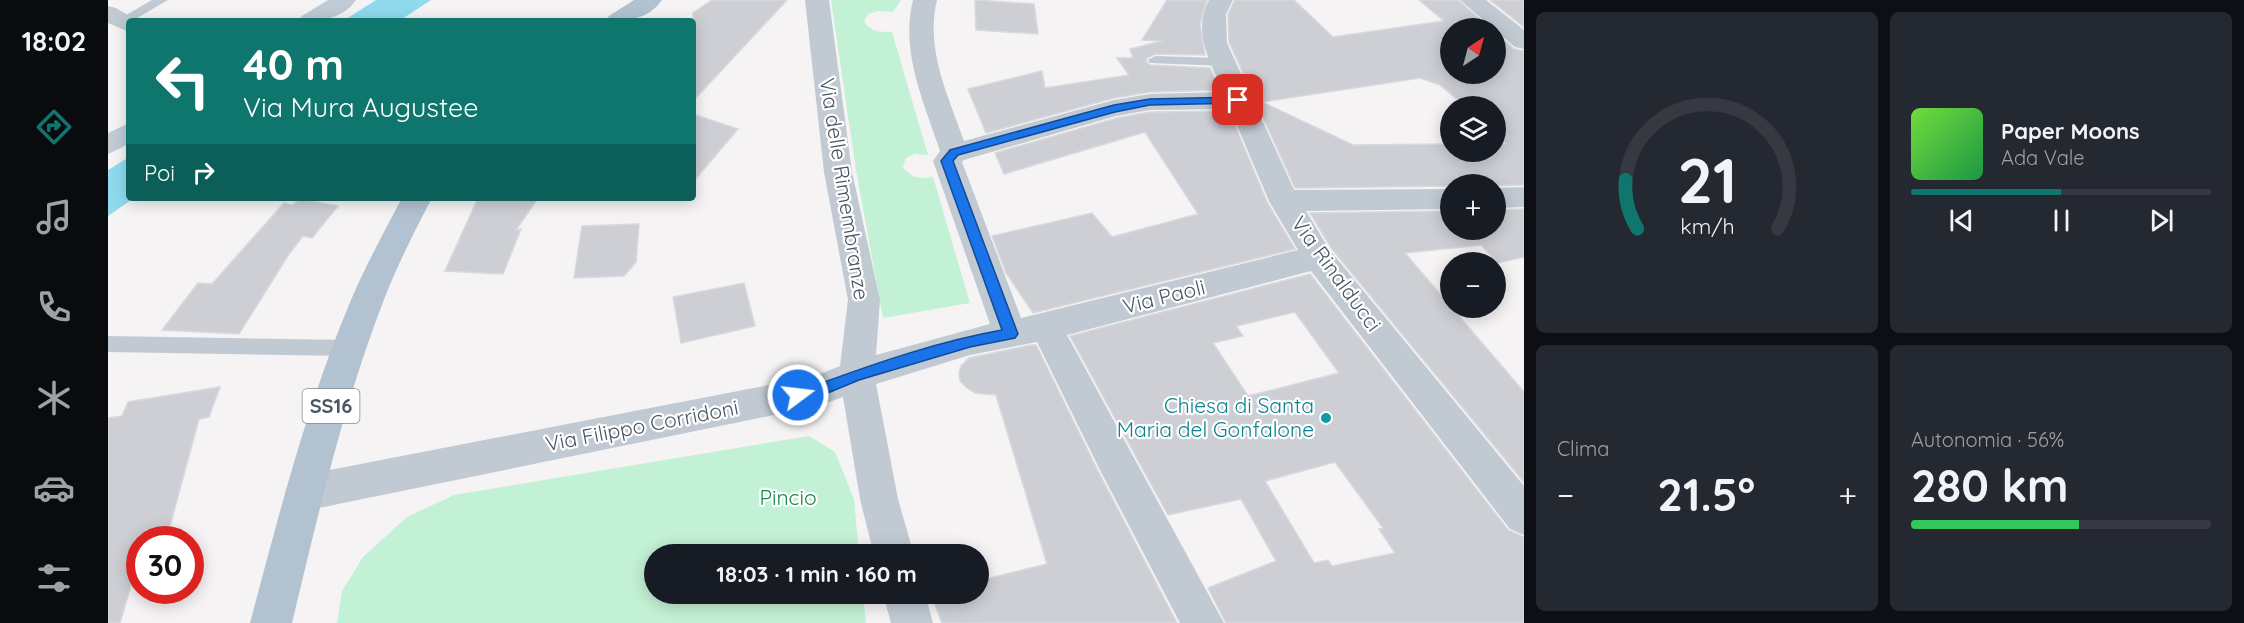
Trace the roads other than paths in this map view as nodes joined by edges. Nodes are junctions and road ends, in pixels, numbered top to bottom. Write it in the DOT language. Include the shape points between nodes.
graph roads {
  1 [pos="162,0"];
  2 [pos="344,0"];
  3 [pos="650,0"];
  4 [pos="817,0"];
  5 [pos="925,0"];
  6 [pos="1221,0"];
  7 [pos="1472,0"];
  8 [pos="315,18"];
  9 [pos="622,18"];
  10 [pos="120,20"];
  11 [pos="1524,42"];
  12 [pos="1155,60"];
  13 [pos="1223,62"];
  14 [pos="1238,100"];
  15 [pos="126,134"];
  16 [pos="108,145"];
  17 [pos="954,153"];
  18 [pos="1524,197"];
  19 [pos="1506,198"];
  20 [pos="1440,199"];
  21 [pos="415,201"];
  22 [pos="1284,201"];
  23 [pos="1318,257"];
  24 [pos="1028,331"];
  25 [pos="108,344"];
  26 [pos="348,348"];
  27 [pos="856,375"];
  28 [pos="304,493"];
  29 [pos="1524,516"];
  30 [pos="891,544"];
  31 [pos="907,604"];
  32 [pos="271,623"];
  33 [pos="912,623"];
  34 [pos="1203,623"];
  1 -- 10 [label="lane"];
  2 -- 8 [label="street"];
  3 -- 9 [label="main road"];
  4 -- 27 [label="street, Via delle Rimembranze" via="838,172 864,300"];
  5 -- 17 [label="street" via="920,15 922,45"];
  6 -- 13 [label="street, Via Rinalducci" via="1214,14 1215,42"];
  7 -- 11 [label="street"];
  12 -- 13 [label="lane"];
  13 -- 14 [label="street, Via Rinalducci"];
  14 -- 17 [label="street" via="1150,102 1114,108"];
  14 -- 22 [label="street, Via Rinalducci"];
  15 -- 16 [label="street"];
  17 -- 24 [label="street" via="947,161"];
  18 -- 19 [label="street"];
  20 -- 22 [label="street"];
  21 -- 26 [label="main road, SS16" via="392,241"];
  22 -- 23 [label="street, Via Rinalducci"];
  23 -- 24 [label="street, Via Paoli"];
  23 -- 29 [label="street, Via Rinalducci"];
  24 -- 27 [label="street, Via Filippo Corridoni" via="970,341"];
  24 -- 34 [label="street" via="1118,468"];
  25 -- 26 [label="lane"];
  26 -- 28 [label="main road, SS16"];
  27 -- 28 [label="street, Via Filippo Corridoni" via="818,391"];
  27 -- 30 [label="street, Via delle Rimembranze"];
  28 -- 32 [label="main road, SS16"];
  31 -- 33 [label="street"];
}
